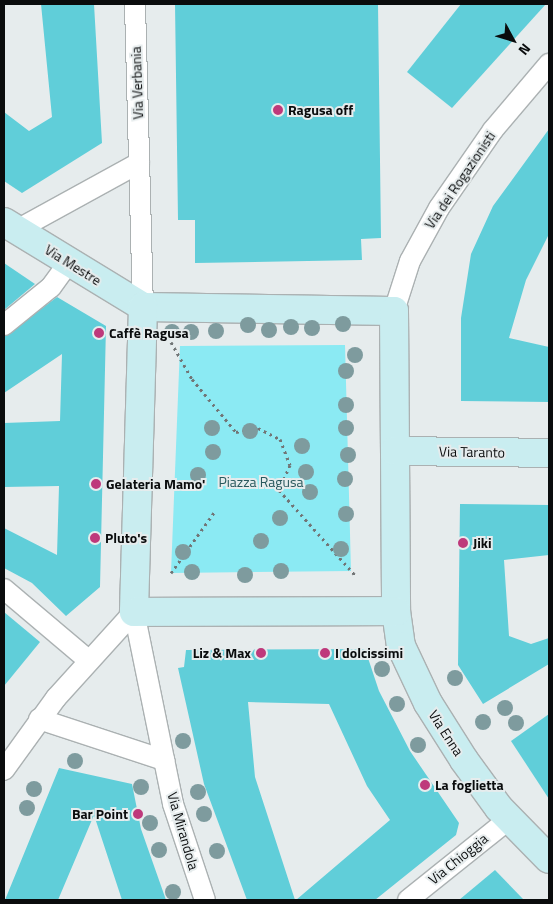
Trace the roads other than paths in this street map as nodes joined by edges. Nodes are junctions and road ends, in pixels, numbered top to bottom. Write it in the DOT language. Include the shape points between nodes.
graph roads {
  1 [pos="134,4"];
  2 [pos="549,64"];
  3 [pos="139,163"];
  4 [pos="10,226"];
  5 [pos="69,262"];
  6 [pos="143,307"];
  7 [pos="394,311"];
  8 [pos="4,325"];
  9 [pos="395,451"];
  10 [pos="549,453"];
  11 [pos="4,589"];
  12 [pos="396,611"];
  13 [pos="134,612"];
  14 [pos="88,660"];
  15 [pos="39,720"];
  16 [pos="164,760"];
  17 [pos="7,764"];
  18 [pos="508,819"];
  19 [pos="549,859"];
  20 [pos="205,900"];
  21 [pos="408,900"];
  1 -- 3 [label="street, Via Verbania"];
  2 -- 7 [label="street, Via dei Rogazionisti" via="493,130 439,208 410,261"];
  3 -- 4 [label="street"];
  3 -- 6 [label="street, Via Verbania"];
  4 -- 5 [label="main road, Via Mestre"];
  5 -- 6 [label="main road, Via Mestre"];
  5 -- 8 [label="street" via="51,287"];
  6 -- 7 [label="main road"];
  6 -- 13 [label="main road"];
  7 -- 9 [label="main road"];
  9 -- 10 [label="main road, Via Taranto"];
  9 -- 12 [label="main road"];
  11 -- 14 [label="street"];
  12 -- 13 [label="main road"];
  12 -- 18 [label="main road, Via Enna" via="401,646 422,692"];
  13 -- 14 [label="street"];
  13 -- 16 [label="street"];
  14 -- 15 [label="street"];
  15 -- 16 [label="street"];
  15 -- 17 [label="street"];
  16 -- 20 [label="street, Via Mirandola" via="181,834"];
  18 -- 19 [label="main road, Via Enna"];
  18 -- 21 [label="street, Via Chioggia"];
}
